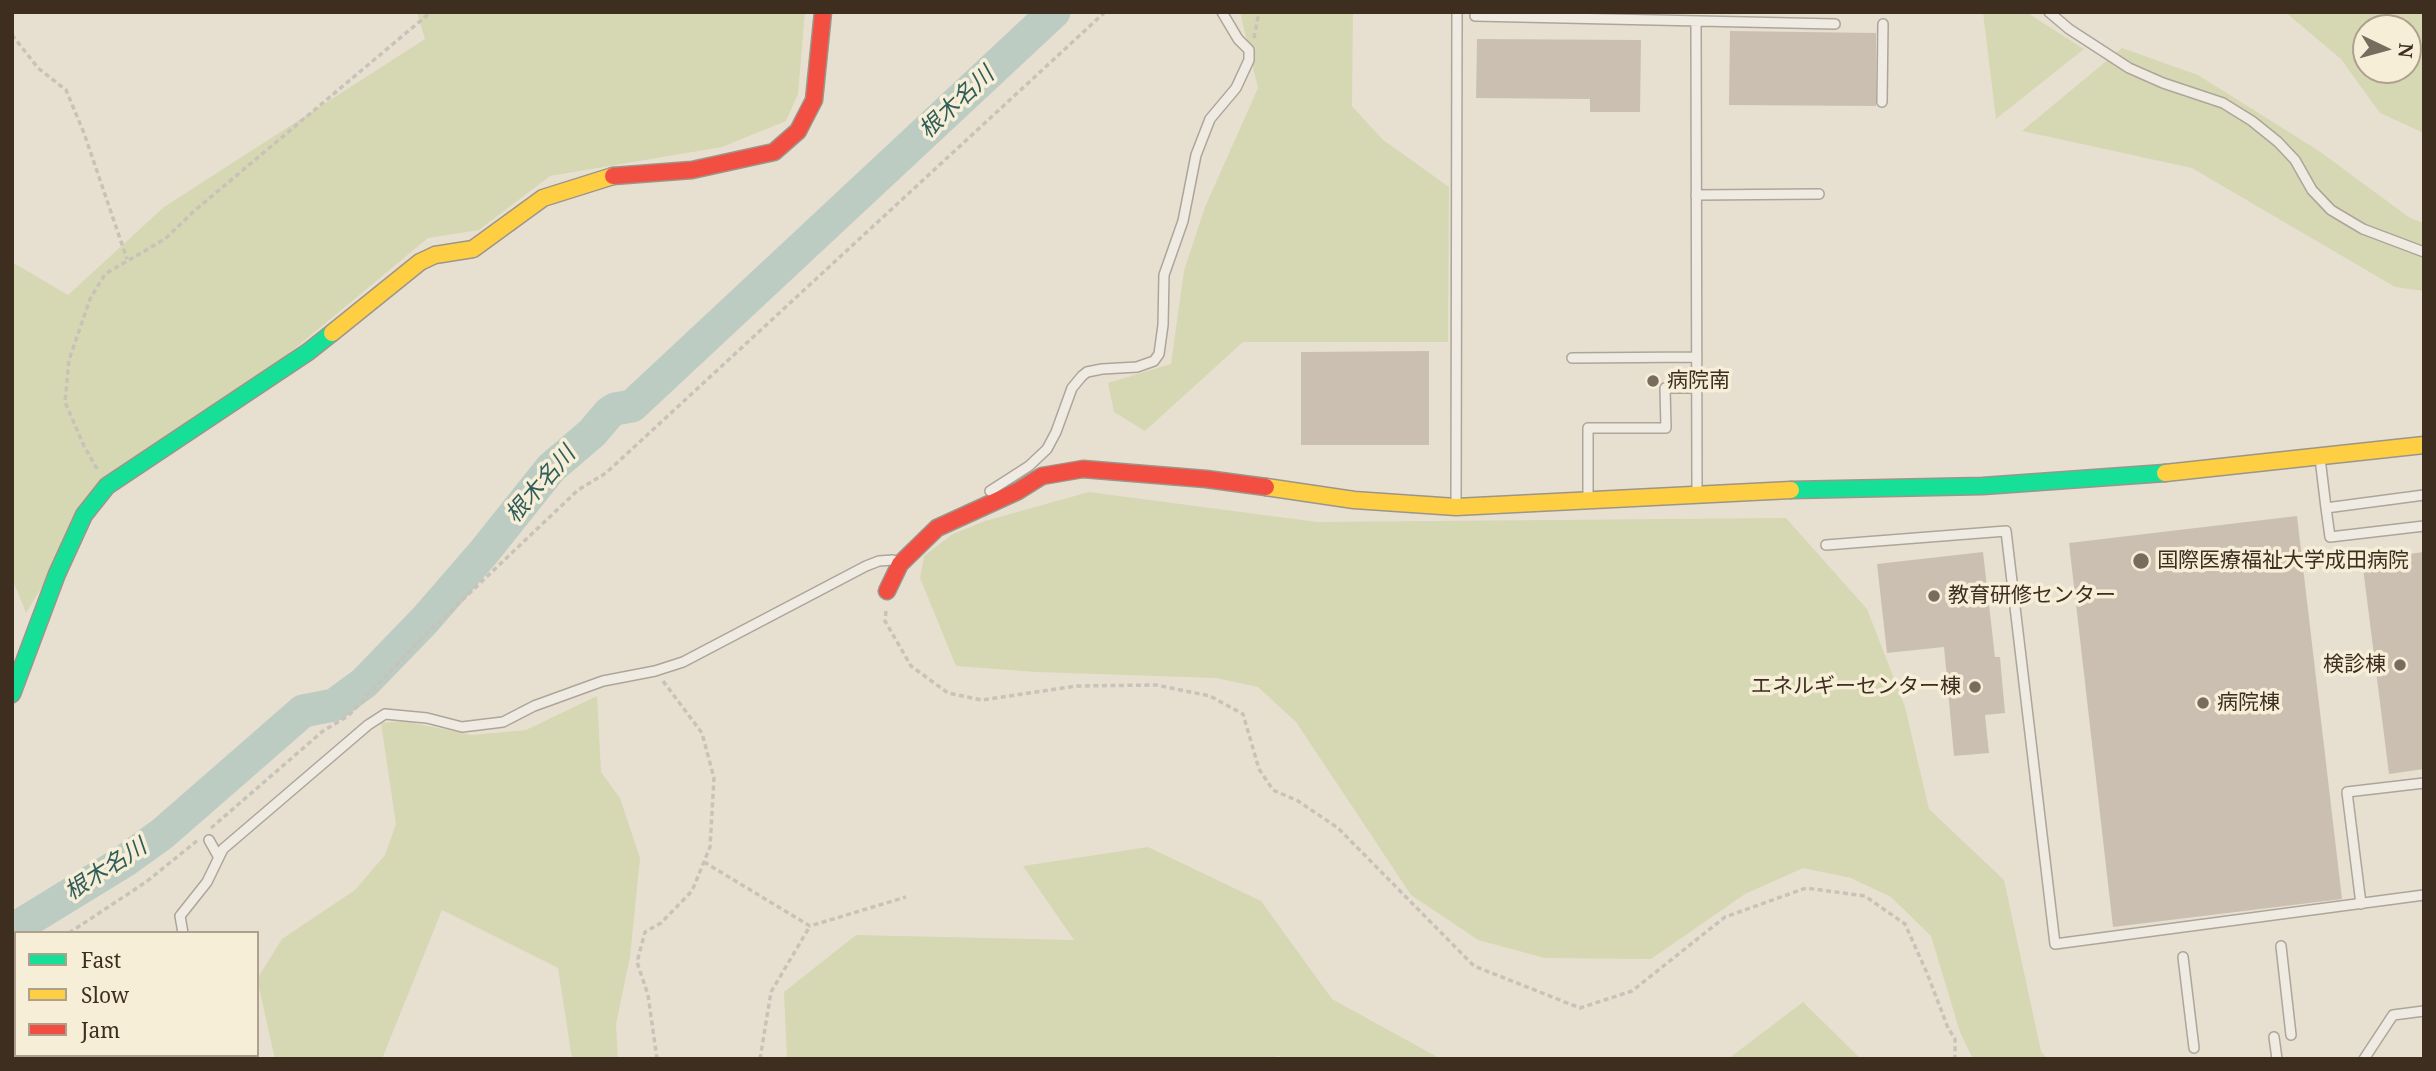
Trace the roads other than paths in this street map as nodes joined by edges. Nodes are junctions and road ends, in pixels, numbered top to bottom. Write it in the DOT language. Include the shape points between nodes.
graph roads {
  1 [pos="823,12"];
  2 [pos="1222,12"];
  3 [pos="1457,12"];
  4 [pos="2049,12"];
  5 [pos="1475,16"];
  6 [pos="1696,20"];
  7 [pos="1835,24"];
  8 [pos="1883,24"];
  9 [pos="1882,102"];
  10 [pos="1819,194"];
  11 [pos="1696,195"];
  12 [pos="2424,252"];
  13 [pos="1696,357"];
  14 [pos="1572,358"];
  15 [pos="1696,388"];
  16 [pos="2424,445"];
  17 [pos="2320,456"];
  18 [pos="2424,495"];
  19 [pos="1697,496"];
  20 [pos="1588,500"];
  21 [pos="1456,507"];
  22 [pos="2326,508"];
  23 [pos="2424,526"];
  24 [pos="937,528"];
  25 [pos="1826,545"];
  26 [pos="900,564"];
  27 [pos="887,591"];
  28 [pos="12,694"];
  29 [pos="2424,783"];
  30 [pos="211,843"];
  31 [pos="218,856"];
  32 [pos="2424,895"];
  33 [pos="2361,904"];
  34 [pos="183,931"];
  35 [pos="2281,946"];
  36 [pos="2183,957"];
  37 [pos="2424,1011"];
  38 [pos="2291,1035"];
  39 [pos="2274,1037"];
  40 [pos="2194,1048"];
  41 [pos="2277,1059"];
  42 [pos="2364,1059"];
  1 -- 28 [label="street" via="814,100 798,131 774,152 692,170 620,174 543,198 473,249 420,262 308,352 107,486 84,515 57,574"];
  2 -- 24 [label="lane" via="1250,50 1249,60 1236,88 1210,119 1196,155 1183,221 1164,275 1161,343 1154,361 1087,372 1072,388 1047,449 972,503 946,513"];
  3 -- 21 [label="lane"];
  4 -- 12 [label="lane" via="2129,68 2223,103 2252,121 2295,160 2312,190 2331,210 2363,229"];
  5 -- 6 [label="lane"];
  6 -- 7 [label="lane"];
  6 -- 11 [label="lane"];
  8 -- 9 [label="lane"];
  10 -- 11 [label="lane"];
  11 -- 13 [label="lane"];
  13 -- 14 [label="lane"];
  13 -- 15 [label="lane"];
  15 -- 19 [label="lane"];
  15 -- 20 [label="lane" via="1665,388 1665,428 1588,428"];
  16 -- 17 [label="street"];
  17 -- 19 [label="street" via="1983,486"];
  17 -- 22 [label="lane"];
  18 -- 22 [label="lane"];
  19 -- 20 [label="street"];
  20 -- 21 [label="street"];
  21 -- 24 [label="street" via="1083,469 1042,476"];
  22 -- 23 [label="lane" via="2330,537"];
  24 -- 26 [label="street"];
  25 -- 33 [label="lane" via="2006,531 2055,944"];
  26 -- 27 [label="street"];
  26 -- 31 [label="lane" via="893,560 866,566 683,662 603,681 503,722 462,727 385,714"];
  29 -- 33 [label="lane" via="2347,792"];
  30 -- 31 [label="lane"];
  31 -- 34 [label="lane" via="215,868 180,916"];
  32 -- 33 [label="lane"];
  35 -- 38 [label="lane"];
  36 -- 40 [label="lane"];
  37 -- 42 [label="lane" via="2393,1015"];
  39 -- 41 [label="lane"];
}
